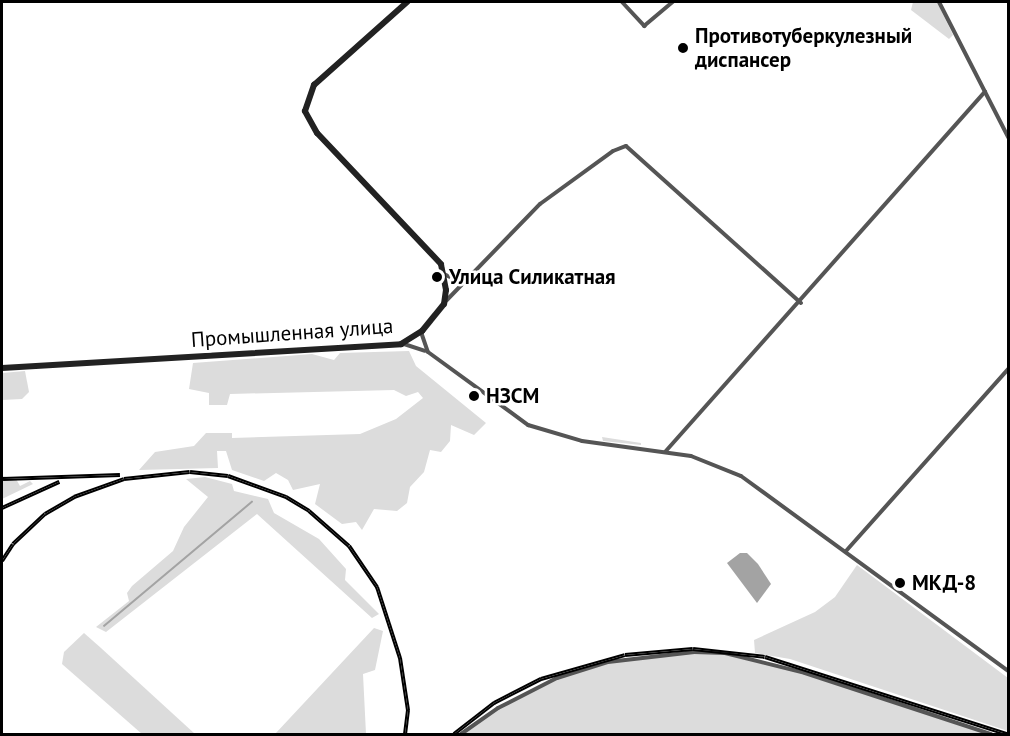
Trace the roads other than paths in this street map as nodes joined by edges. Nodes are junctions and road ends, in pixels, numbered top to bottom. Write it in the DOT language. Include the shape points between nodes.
graph roads {
  1 [pos="407,2"];
  2 [pos="622,2"];
  3 [pos="673,2"];
  4 [pos="939,2"];
  5 [pos="985,92"];
  6 [pos="1008,137"];
  7 [pos="444,274"];
  8 [pos="463,282"];
  9 [pos="801,303"];
  10 [pos="444,304"];
  11 [pos="422,331"];
  12 [pos="400,344"];
  13 [pos="428,352"];
  14 [pos="2,368"];
  15 [pos="1008,369"];
  16 [pos="665,452"];
  17 [pos="846,551"];
  18 [pos="1008,671"];
  19 [pos="461,735"];
  20 [pos="991,735"];
  1 -- 7 [label="street" via="314,85 305,111 318,133 438,260"];
  2 -- 3 [label="street" via="644,26"];
  4 -- 5 [label="street"];
  5 -- 6 [label="street"];
  5 -- 9 [label="street"];
  7 -- 8 [label="street" via="455,282"];
  7 -- 10 [label="street"];
  8 -- 9 [label="street" via="540,204 613,151 626,146"];
  8 -- 10 [label="street"];
  9 -- 16 [label="street"];
  10 -- 11 [label="street"];
  11 -- 12 [label="street, Промышленная улица"];
  11 -- 13 [label="street, Промышленная улица" via="421,339"];
  12 -- 13 [label="street"];
  12 -- 14 [label="street, Промышленная улица"];
  13 -- 16 [label="street" via="528,425 575,440"];
  15 -- 17 [label="street"];
  16 -- 17 [label="street" via="711,462 734,472"];
  17 -- 18 [label="street"];
  19 -- 20 [label="street" via="498,708 557,678 608,662 694,652 725,653 805,673"];
}
